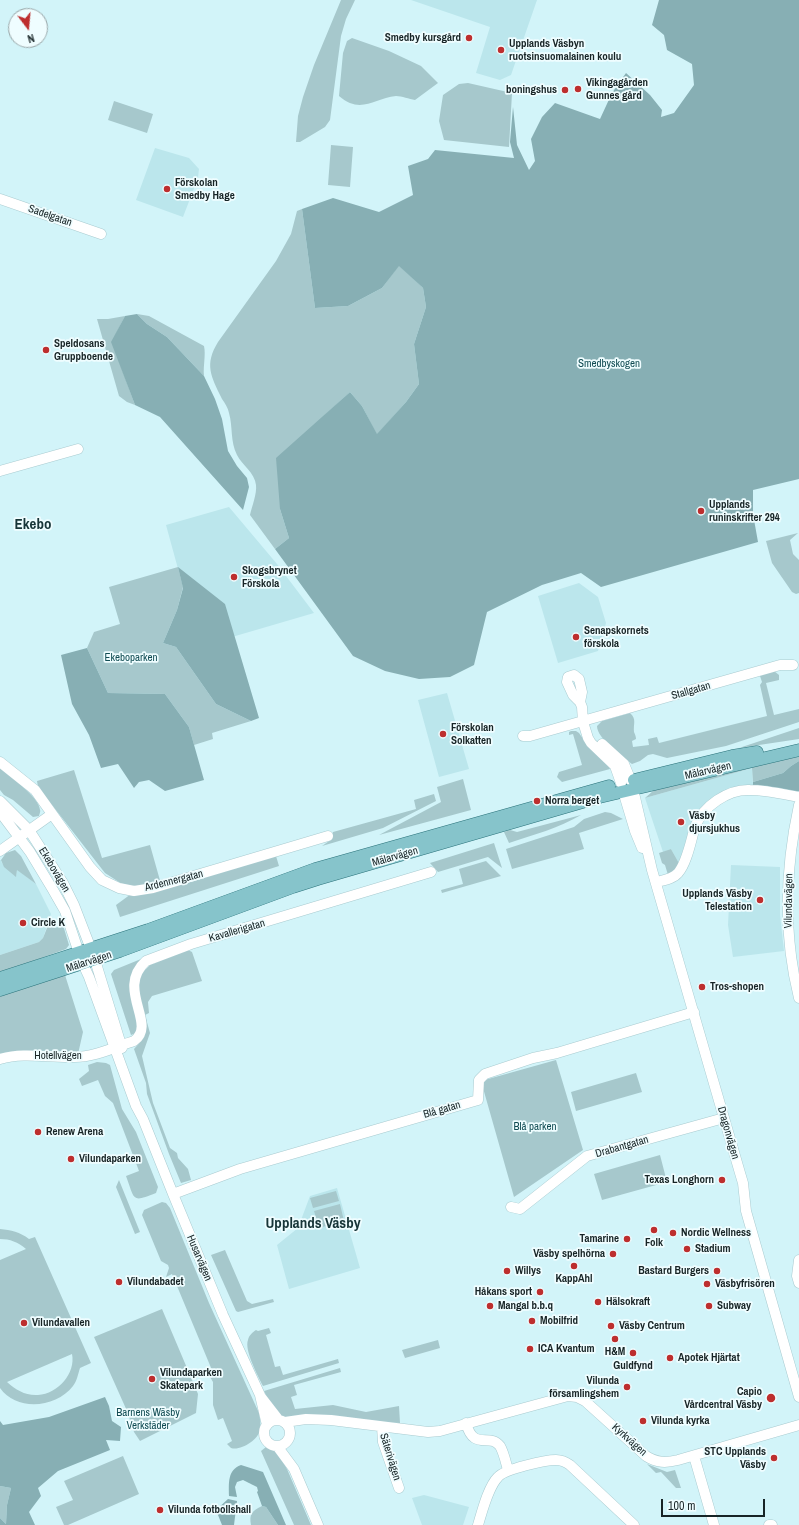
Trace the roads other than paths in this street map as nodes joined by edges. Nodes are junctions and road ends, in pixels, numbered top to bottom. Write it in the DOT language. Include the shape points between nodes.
graph roads {
  1 [pos="0,198"];
  2 [pos="101,234"];
  3 [pos="78,449"];
  4 [pos="0,471"];
  5 [pos="793,665"];
  6 [pos="581,704"];
  7 [pos="586,721"];
  8 [pos="523,736"];
  9 [pos="799,748"];
  10 [pos="0,762"];
  11 [pos="627,786"];
  12 [pos="799,797"];
  13 [pos="0,801"];
  14 [pos="799,805"];
  15 [pos="0,812"];
  16 [pos="52,814"];
  17 [pos="29,830"];
  18 [pos="328,836"];
  19 [pos="20,837"];
  20 [pos="0,851"];
  21 [pos="431,872"];
  22 [pos="656,882"];
  23 [pos="87,957"];
  24 [pos="0,978"];
  25 [pos="0,990"];
  26 [pos="799,998"];
  27 [pos="694,1012"];
  28 [pos="118,1046"];
  29 [pos="0,1059"];
  30 [pos="724,1118"];
  31 [pos="172,1194"];
  32 [pos="511,1207"];
  33 [pos="799,1260"];
  34 [pos="799,1283"];
  35 [pos="260,1395"];
  36 [pos="799,1397"];
  37 [pos="281,1420"];
  38 [pos="316,1420"];
  39 [pos="466,1423"];
  40 [pos="267,1425"];
  41 [pos="799,1425"];
  42 [pos="382,1427"];
  43 [pos="289,1436"];
  44 [pos="277,1446"];
  45 [pos="694,1456"];
  46 [pos="294,1469"];
  47 [pos="508,1470"];
  48 [pos="400,1488"];
  49 [pos="318,1525"];
  50 [pos="478,1525"];
  51 [pos="634,1525"];
  52 [pos="714,1525"];
  1 -- 2 [label="street, Sadelgatan"];
  3 -- 4 [label="street"];
  5 -- 7 [label="street, Stallgatan" via="780,665"];
  6 -- 7 [label="street" via="587,713"];
  7 -- 8 [label="street, Stallgatan"];
  7 -- 11 [label="street" via="591,743 615,766"];
  9 -- 11 [label="main road, Mälarvägen"];
  10 -- 16 [label="street, Ardennergatan" via="35,790"];
  11 -- 22 [label="street, Dragonvägen" via="635,831"];
  11 -- 23 [label="main road, Mälarvägen" via="309,871 148,930"];
  12 -- 22 [label="street" via="749,790 722,797 708,808 696,825 677,874"];
  13 -- 17 [label="street, Ekebovägen"];
  14 -- 26 [label="street, Vilundavägen" via="788,882 792,972"];
  15 -- 19 [label="street, Ekebovägen"];
  16 -- 17 [label="street"];
  16 -- 18 [label="street, Ardennergatan" via="102,880 119,888 134,890 159,886"];
  17 -- 19 [label="street"];
  17 -- 23 [label="street, Ekebovägen" via="63,882 74,904"];
  19 -- 20 [label="street"];
  19 -- 23 [label="street, Ekebovägen" via="65,911"];
  21 -- 28 [label="street, Kavallerigatan" via="191,944 146,961 141,965 134,981 142,1031 139,1037"];
  22 -- 27 [label="street, Dragonvägen"];
  23 -- 24 [label="main road, Mälarvägen"];
  23 -- 25 [label="main road, Mälarvägen"];
  23 -- 28 [label="street, Husarvägen"];
  27 -- 30 [label="street, Dragonvägen"];
  27 -- 31 [label="street, Blå gatan" via="485,1074 479,1080 478,1100 240,1169"];
  28 -- 29 [label="street, Hotellvägen" via="73,1058 40,1055 9,1056"];
  28 -- 31 [label="street, Husarvägen" via="136,1106"];
  30 -- 32 [label="street, Drabantgatan" via="587,1156 520,1209"];
  30 -- 36 [label="street, Dragonvägen" via="743,1183 746,1211"];
  31 -- 35 [label="street, Husarvägen"];
  33 -- 34 [label="street"];
  35 -- 37 [label="street, Husarvägen"];
  35 -- 40 [label="street, Husarvägen"];
  37 -- 38 [label="street, Kyrkvägen"];
  37 -- 40 [label="street"];
  37 -- 43 [label="street, Husarvägen" via="289,1426"];
  38 -- 42 [label="street, Kyrkvägen"];
  38 -- 43 [label="street, Kyrkvägen" via="296,1427"];
  39 -- 42 [label="street, Kyrkvägen" via="428,1432"];
  39 -- 45 [label="street, Kyrkvägen" via="559,1398 577,1397 592,1406 652,1460 664,1463"];
  39 -- 47 [label="street" via="470,1435 474,1438 491,1441 500,1446"];
  40 -- 44 [label="street, Husarvägen" via="264,1432 266,1439"];
  41 -- 45 [label="street, Kyrkvägen"];
  42 -- 48 [label="street, Säterivägen" via="383,1442"];
  43 -- 44 [label="street" via="283,1444"];
  43 -- 46 [label="street, Husarvägen"];
  44 -- 46 [label="street"];
  45 -- 52 [label="street"];
  46 -- 49 [label="street"];
  47 -- 50 [label="street" via="496,1478"];
  47 -- 51 [label="street" via="549,1461 564,1462"];
}
